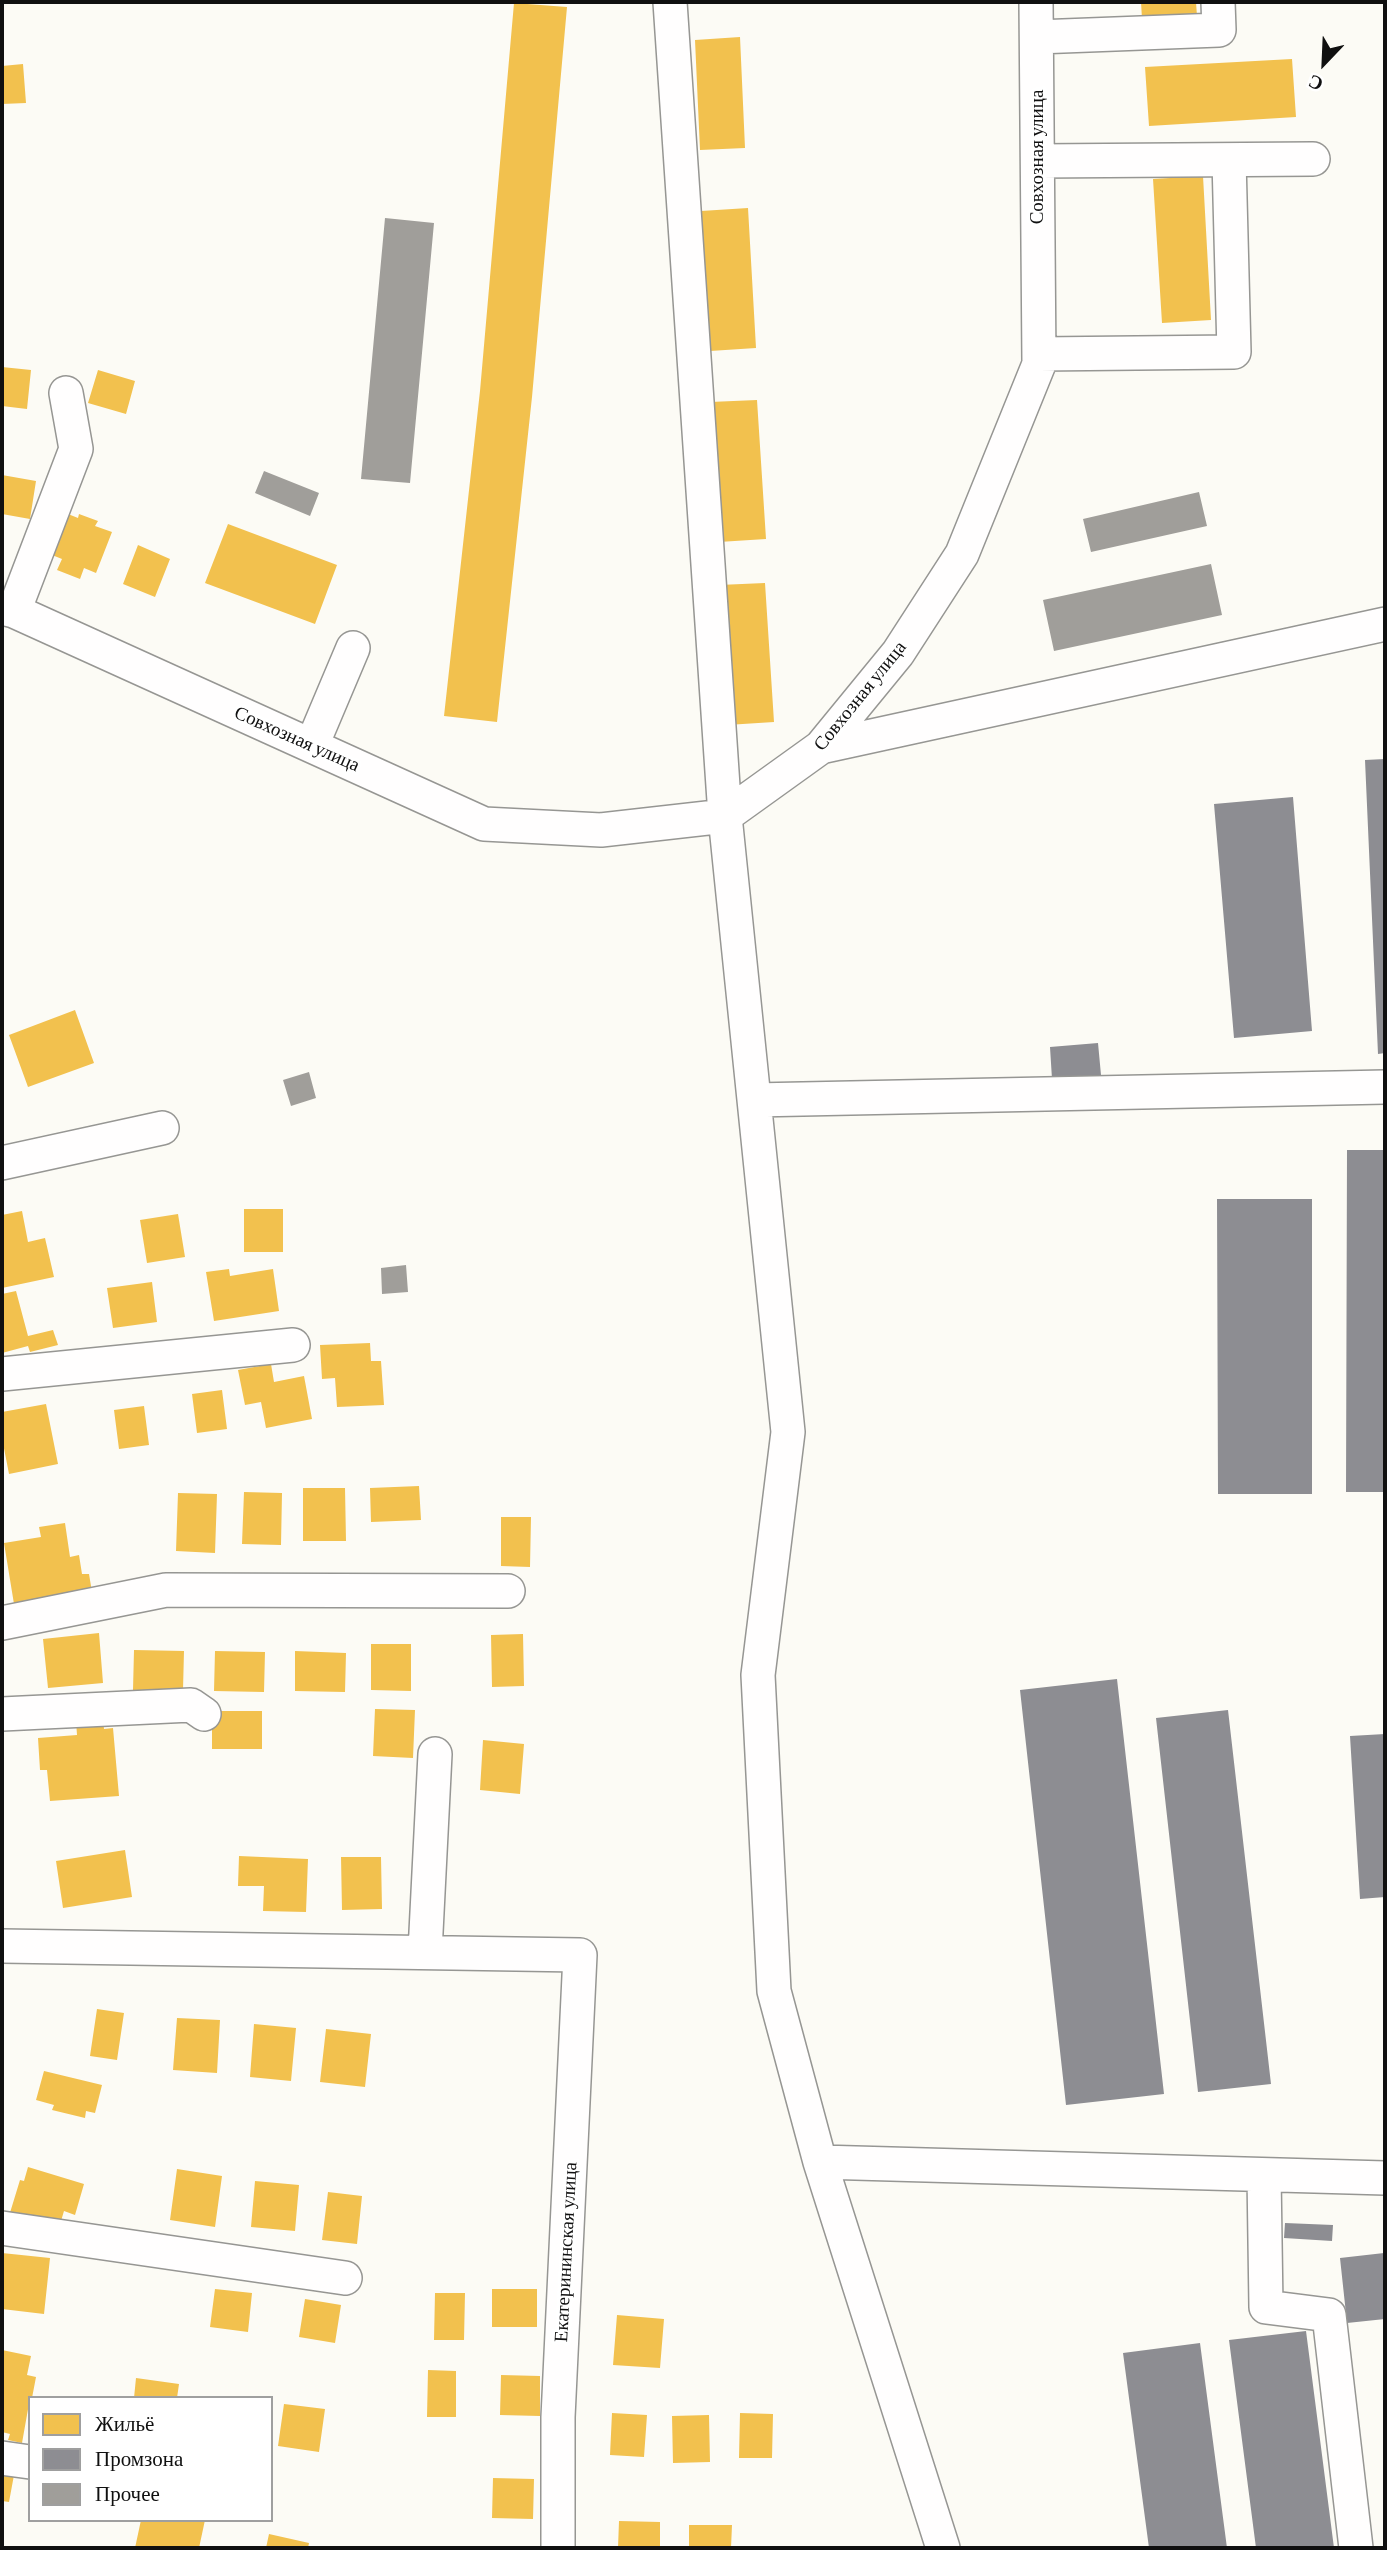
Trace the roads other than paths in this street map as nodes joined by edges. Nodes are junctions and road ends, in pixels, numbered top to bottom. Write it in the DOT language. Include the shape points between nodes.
graph roads {
  1 [pos="670,2"];
  2 [pos="1036,2"];
  3 [pos="1218,2"];
  4 [pos="1037,37"];
  5 [pos="1314,159"];
  6 [pos="1229,160"];
  7 [pos="1038,162"];
  8 [pos="1039,354"];
  9 [pos="66,393"];
  10 [pos="8,610"];
  11 [pos="1385,624"];
  12 [pos="353,648"];
  13 [pos="312,745"];
  14 [pos="821,747"];
  15 [pos="725,816"];
  16 [pos="1385,1087"];
  17 [pos="754,1100"];
  18 [pos="162,1128"];
  19 [pos="2,1163"];
  20 [pos="293,1345"];
  21 [pos="2,1374"];
  22 [pos="508,1591"];
  23 [pos="2,1623"];
  24 [pos="2,1714"];
  25 [pos="204,1714"];
  26 [pos="435,1754"];
  27 [pos="2,1947"];
  28 [pos="425,1952"];
  29 [pos="820,2162"];
  30 [pos="1264,2175"];
  31 [pos="1385,2178"];
  32 [pos="2,2228"];
  33 [pos="345,2278"];
  34 [pos="2,2458"];
  35 [pos="28,2462"];
  36 [pos="558,2548"];
  37 [pos="943,2548"];
  38 [pos="1356,2548"];
  1 -- 15 [label="street"];
  2 -- 4 [label="street, Совхозная улица"];
  3 -- 4 [label="street" via="1219,30"];
  4 -- 7 [label="street, Совхозная улица"];
  5 -- 6 [label="street"];
  6 -- 7 [label="street"];
  6 -- 8 [label="street" via="1234,352"];
  7 -- 8 [label="street, Совхозная улица"];
  8 -- 14 [label="street, Совхозная улица" via="1039,364 962,554 898,653"];
  9 -- 10 [label="street" via="76,449"];
  10 -- 13 [label="street, Совхозная улица"];
  11 -- 14 [label="street"];
  12 -- 13 [label="street"];
  13 -- 15 [label="street, Совхозная улица" via="484,824 601,830"];
  14 -- 15 [label="street, Совхозная улица"];
  15 -- 17 [label="street"];
  16 -- 17 [label="street"];
  17 -- 29 [label="street" via="788,1432 758,1675 774,1991"];
  18 -- 19 [label="street"];
  20 -- 21 [label="street"];
  22 -- 23 [label="street" via="166,1590"];
  24 -- 25 [label="street" via="191,1705"];
  26 -- 28 [label="street"];
  27 -- 28 [label="street"];
  28 -- 36 [label="street, Екатерининская улица" via="580,1955 558,2417"];
  29 -- 30 [label="street"];
  29 -- 37 [label="street"];
  30 -- 31 [label="street"];
  30 -- 38 [label="street" via="1266,2307 1329,2315"];
  32 -- 33 [label="street"];
  34 -- 35 [label="street"];
}
